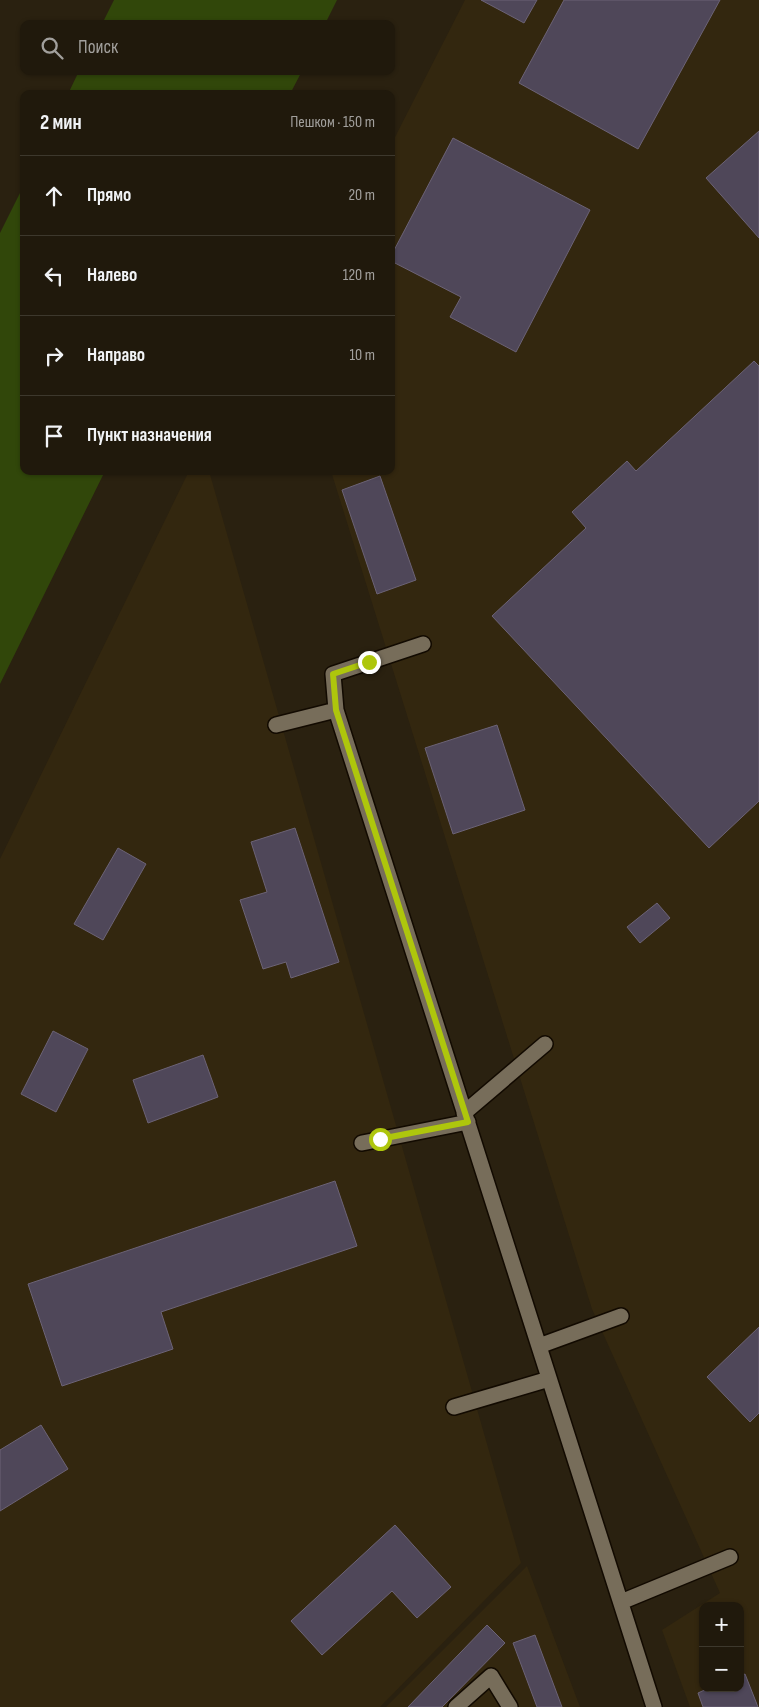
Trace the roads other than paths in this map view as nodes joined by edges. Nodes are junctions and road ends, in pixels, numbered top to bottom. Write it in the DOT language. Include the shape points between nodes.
graph roads {
  1 [pos="423,644"];
  2 [pos="336,710"];
  3 [pos="276,725"];
  4 [pos="545,1044"];
  5 [pos="466,1117"];
  6 [pos="362,1143"];
  7 [pos="621,1316"];
  8 [pos="539,1346"];
  9 [pos="549,1379"];
  10 [pos="454,1407"];
  11 [pos="730,1557"];
  12 [pos="621,1602"];
  13 [pos="456,1707"];
  14 [pos="510,1707"];
  15 [pos="654,1707"];
  1 -- 2 [label="lane" via="333,674"];
  2 -- 3 [label="lane"];
  2 -- 5 [label="lane"];
  4 -- 5 [label="lane"];
  5 -- 6 [label="lane"];
  5 -- 8 [label="lane"];
  7 -- 8 [label="lane"];
  8 -- 9 [label="lane"];
  9 -- 10 [label="lane"];
  9 -- 12 [label="lane"];
  11 -- 12 [label="lane"];
  12 -- 15 [label="lane"];
  13 -- 14 [label="lane" via="491,1676"];
}
